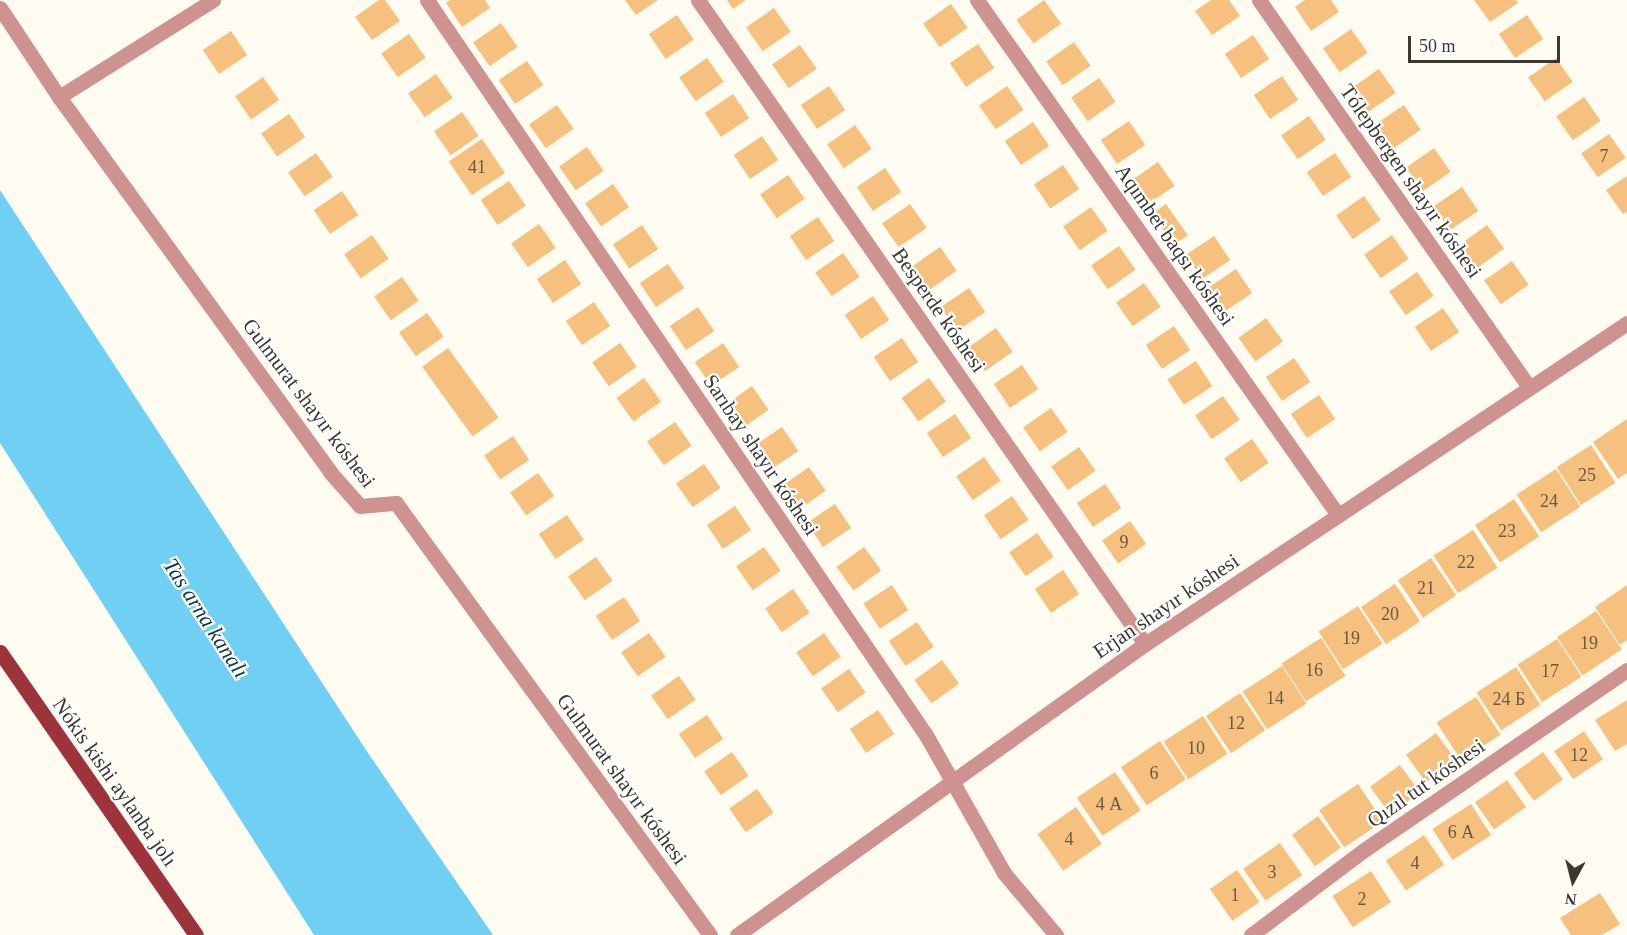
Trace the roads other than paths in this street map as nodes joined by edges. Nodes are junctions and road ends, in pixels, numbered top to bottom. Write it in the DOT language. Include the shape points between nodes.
graph roads {
  1 [pos="213,0"];
  2 [pos="427,0"];
  3 [pos="698,0"];
  4 [pos="977,0"];
  5 [pos="1259,0"];
  6 [pos="0,8"];
  7 [pos="59,97"];
  8 [pos="1627,323"];
  9 [pos="1528,385"];
  10 [pos="1338,515"];
  11 [pos="1145,644"];
  12 [pos="0,652"];
  13 [pos="1627,670"];
  14 [pos="951,781"];
  15 [pos="196,935"];
  16 [pos="710,935"];
  17 [pos="737,935"];
  18 [pos="1056,935"];
  19 [pos="1251,935"];
  1 -- 7 [label="street"];
  2 -- 14 [label="street, Sarıbay shayır kóshesi" via="926,735"];
  3 -- 11 [label="street, Besperde kóshesi"];
  4 -- 10 [label="street, Aqımbet baqsı kóshesi"];
  5 -- 9 [label="street, Tólepbergen shayır kóshesi"];
  6 -- 7 [label="street, Gulmurat shayır kóshesi"];
  7 -- 16 [label="street, Gulmurat shayır kóshesi" via="330,472 360,506 396,504"];
  8 -- 9 [label="street, Erjan shayır kóshesi"];
  9 -- 10 [label="street, Erjan shayır kóshesi"];
  10 -- 11 [label="street, Erjan shayır kóshesi"];
  11 -- 14 [label="street, Erjan shayır kóshesi"];
  12 -- 15 [label="main road, Nókis kishi aylanba jolı"];
  13 -- 19 [label="street, Qızıl tut kóshesi" via="1364,850"];
  14 -- 17 [label="street, Erjan shayır kóshesi"];
  14 -- 18 [label="street, Sarıbay shayır kóshesi" via="1004,873"];
}
